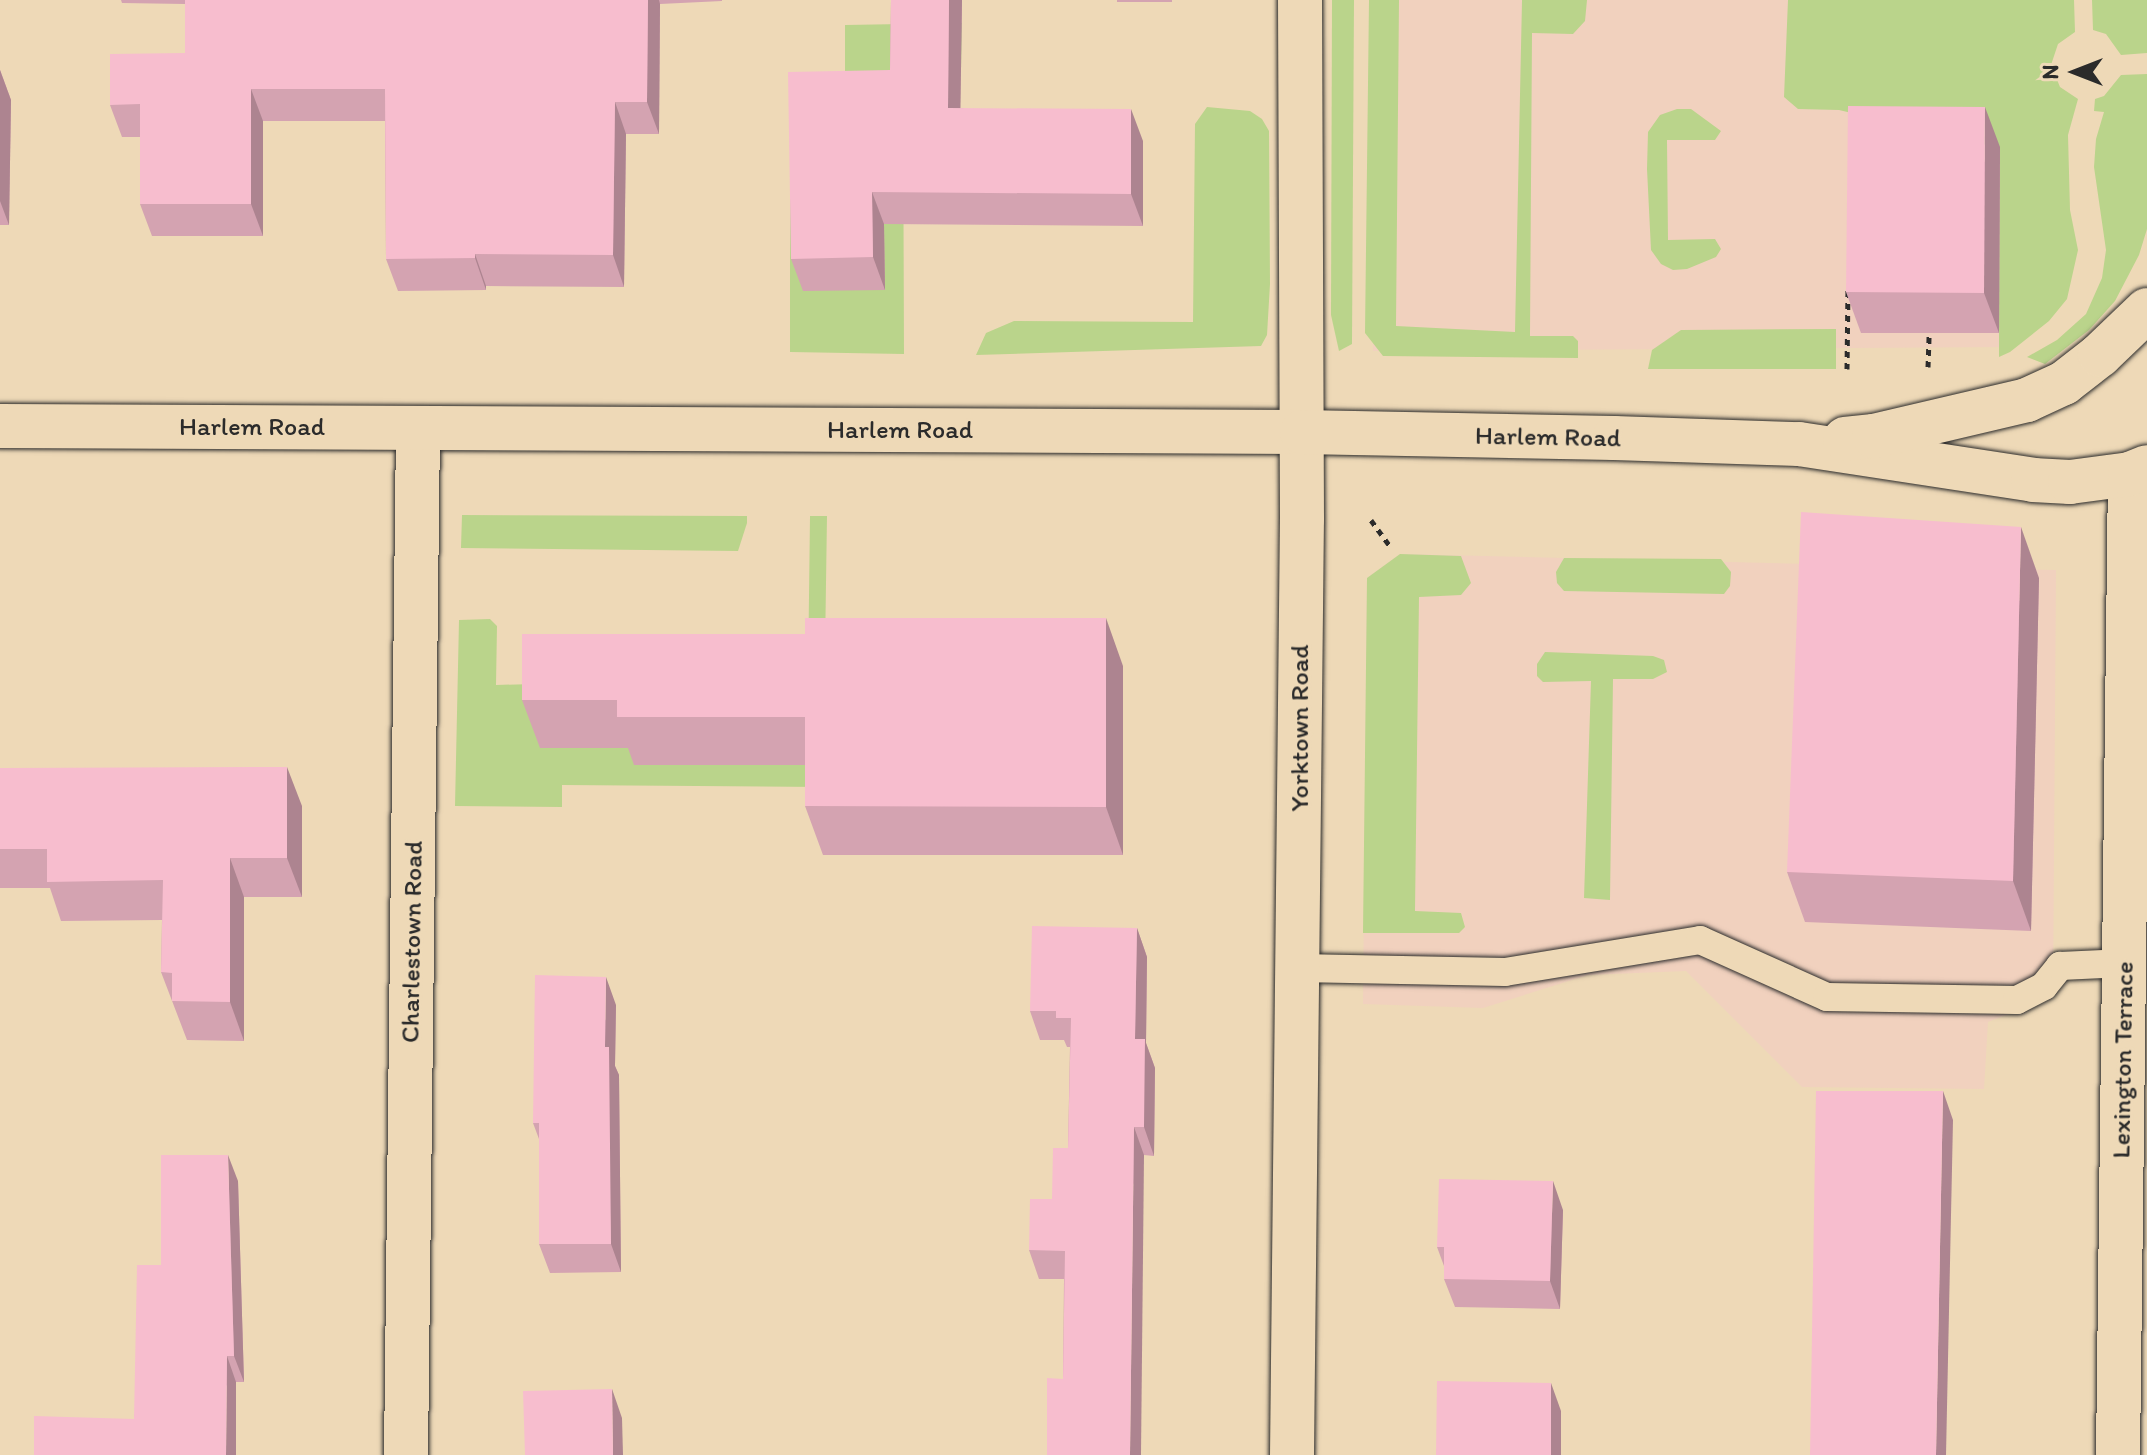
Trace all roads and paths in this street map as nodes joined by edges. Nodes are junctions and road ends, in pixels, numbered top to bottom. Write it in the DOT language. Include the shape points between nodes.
graph roads {
  1 [pos="1300,0"];
  2 [pos="1848,277"];
  3 [pos="2147,310"];
  4 [pos="1929,333"];
  5 [pos="1928,368"];
  6 [pos="1847,369"];
  7 [pos="0,426"];
  8 [pos="418,428"];
  9 [pos="1302,432"];
  10 [pos="1799,444"];
  11 [pos="2138,470"];
  12 [pos="1371,520"];
  13 [pos="1390,546"];
  14 [pos="2125,963"];
  15 [pos="1298,968"];
  16 [pos="406,1455"];
  17 [pos="1292,1455"];
  18 [pos="2118,1455"];
  1 -- 9 [label="street, Yorktown Road"];
  2 -- 6 [label="path"];
  3 -- 10 [label="street, Harlem Road" via="2064,383 2027,400 1874,436"];
  4 -- 5 [label="path"];
  7 -- 8 [label="street, Harlem Road"];
  8 -- 9 [label="street, Harlem Road"];
  8 -- 16 [label="street, Charlestown Road"];
  9 -- 10 [label="street, Harlem Road"];
  9 -- 15 [label="street, Yorktown Road"];
  10 -- 11 [label="street, Harlem Road" via="2033,480 2070,482"];
  11 -- 14 [label="street, Lexington Terrace"];
  12 -- 13 [label="path"];
  14 -- 15 [label="lane" via="2060,966 2044,986 2017,1000 1827,997 1700,940 1505,972"];
  14 -- 18 [label="street, Lexington Terrace"];
  15 -- 17 [label="street, Yorktown Road"];
}
